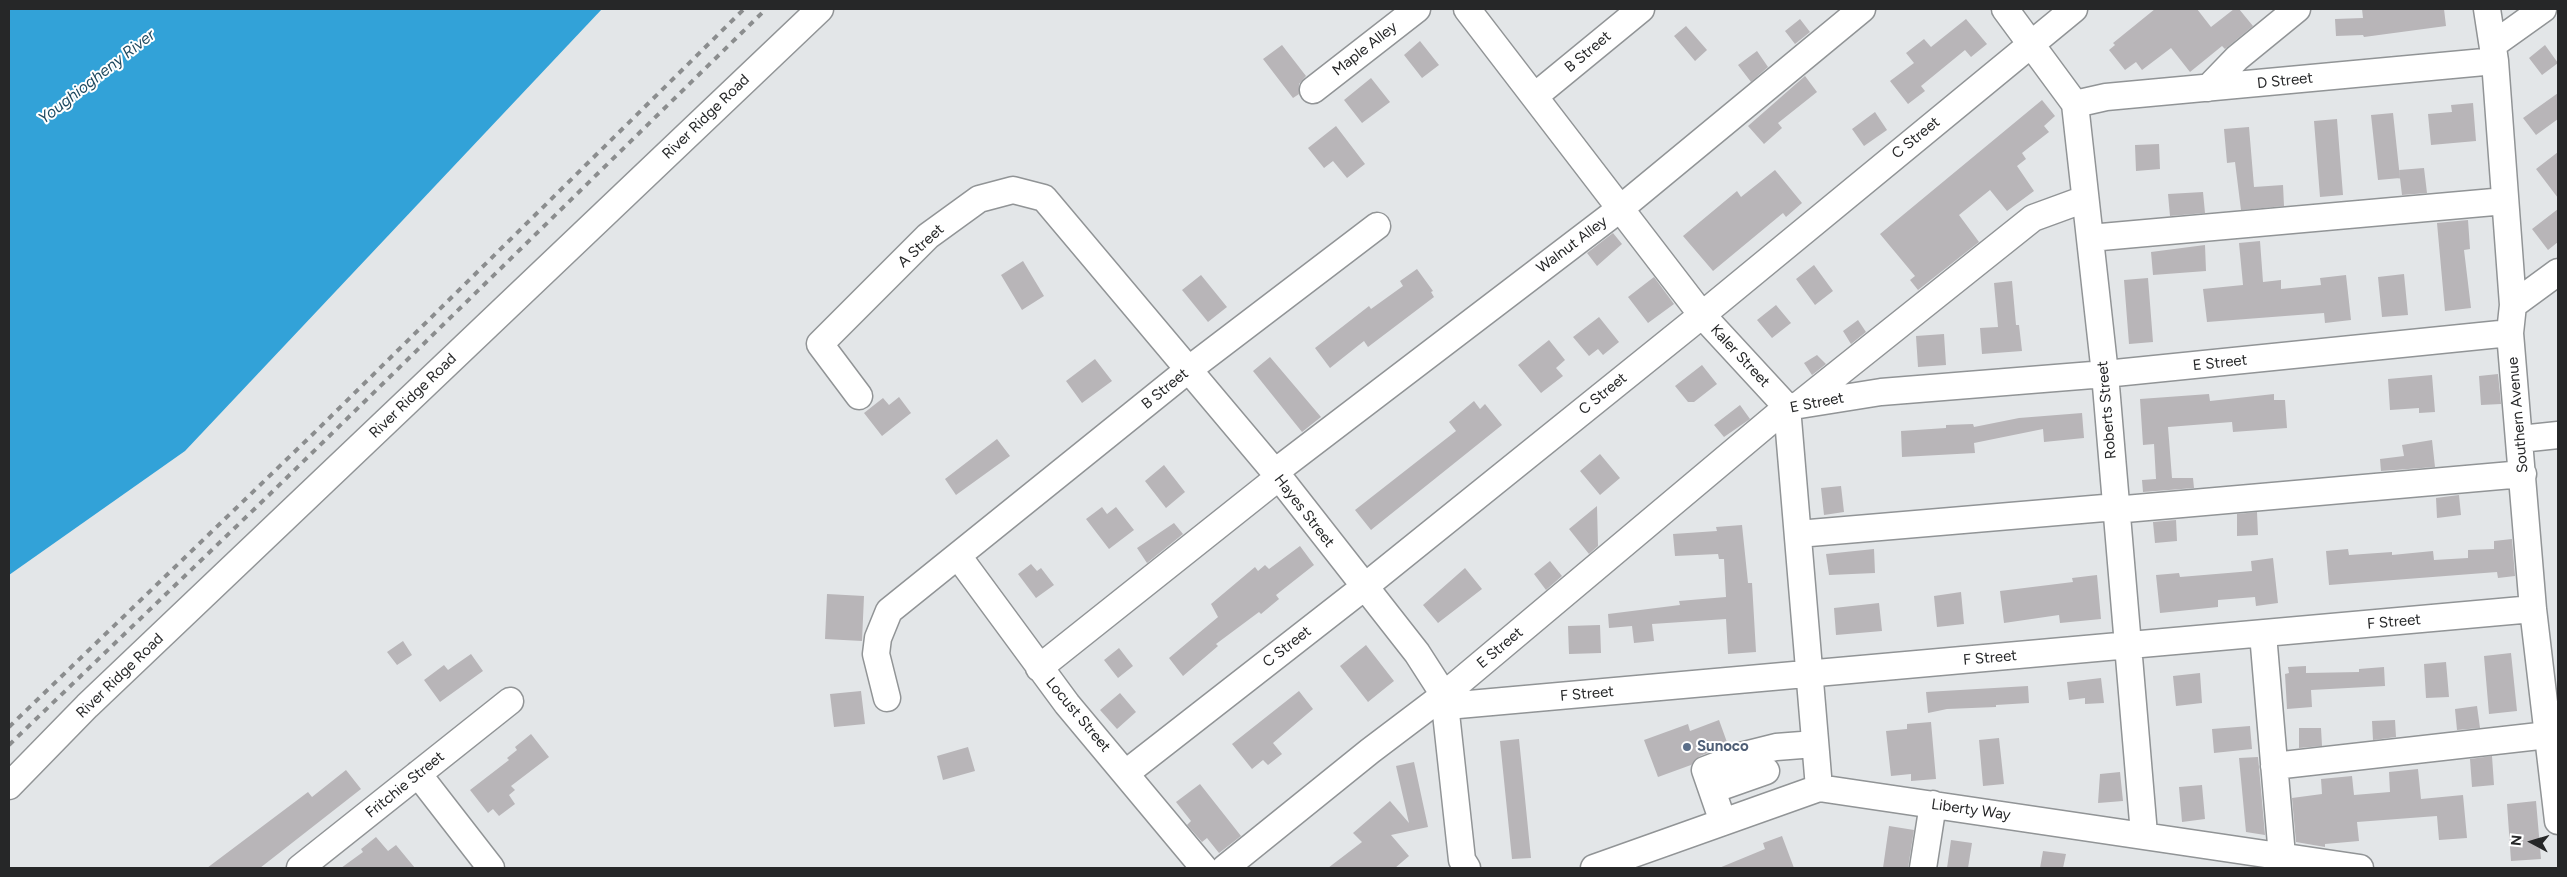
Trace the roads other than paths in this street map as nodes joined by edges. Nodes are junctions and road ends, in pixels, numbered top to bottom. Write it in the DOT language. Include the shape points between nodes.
graph roads {
  1 [pos="820,9"];
  2 [pos="1417,9"];
  3 [pos="1467,9"];
  4 [pos="1641,9"];
  5 [pos="1862,9"];
  6 [pos="2005,9"];
  7 [pos="2074,9"];
  8 [pos="2297,9"];
  9 [pos="2487,9"];
  10 [pos="2543,9"];
  11 [pos="2032,43"];
  12 [pos="2494,53"];
  13 [pos="2208,88"];
  14 [pos="1313,90"];
  15 [pos="1535,96"];
  16 [pos="2075,104"];
  17 [pos="1044,198"];
  18 [pos="2085,199"];
  19 [pos="2505,200"];
  20 [pos="1621,208"];
  21 [pos="1377,226"];
  22 [pos="2090,238"];
  23 [pos="2558,272"];
  24 [pos="2514,305"];
  25 [pos="1702,315"];
  26 [pos="2510,333"];
  27 [pos="1188,370"];
  28 [pos="2105,374"];
  29 [pos="859,396"];
  30 [pos="1793,406"];
  31 [pos="2558,436"];
  32 [pos="2520,440"];
  33 [pos="2523,474"];
  34 [pos="1276,475"];
  35 [pos="2116,507"];
  36 [pos="1798,534"];
  37 [pos="958,556"];
  38 [pos="1363,588"];
  39 [pos="2533,609"];
  40 [pos="2263,634"];
  41 [pos="2128,647"];
  42 [pos="1039,668"];
  43 [pos="1808,674"];
  44 [pos="887,698"];
  45 [pos="510,700"];
  46 [pos="1446,701"];
  47 [pos="2548,735"];
  48 [pos="1815,744"];
  49 [pos="2274,766"];
  50 [pos="1126,773"];
  51 [pos="418,774"];
  52 [pos="1766,774"];
  53 [pos="9,786"];
  54 [pos="1819,788"];
  55 [pos="1714,798"];
  56 [pos="1933,804"];
  57 [pos="2558,821"];
  58 [pos="2144,834"];
  59 [pos="2282,856"];
  60 [pos="1460,866"];
  61 [pos="300,868"];
  62 [pos="491,868"];
  63 [pos="1204,868"];
  64 [pos="1225,868"];
  65 [pos="1594,868"];
  66 [pos="1923,868"];
  67 [pos="2360,868"];
  1 -- 53 [label="street, River Ridge Road" via="87,706"];
  2 -- 14 [label="street, Maple Alley"];
  3 -- 15 [label="street, Kaler Street"];
  4 -- 15 [label="street, B Street"];
  5 -- 20 [label="street, Walnut Alley"];
  6 -- 11 [label="street, Roberts Street"];
  7 -- 11 [label="street, C Street"];
  8 -- 13 [label="street" via="2237,58"];
  9 -- 12 [label="street, Southern Avenue"];
  10 -- 12 [label="street"];
  11 -- 16 [label="street, Roberts Street"];
  11 -- 25 [label="street, C Street"];
  12 -- 13 [label="street, D Street"];
  12 -- 19 [label="street, Southern Avenue"];
  13 -- 16 [label="street, D Street" via="2106,97"];
  15 -- 20 [label="street, Kaler Street"];
  16 -- 18 [label="street, Roberts Street"];
  17 -- 27 [label="street, Hayes Street"];
  17 -- 29 [label="street, A Street" via="1013,190 979,199 928,236 820,344"];
  18 -- 22 [label="street, Roberts Street"];
  18 -- 30 [label="street" via="2033,218"];
  19 -- 22 [label="street"];
  19 -- 24 [label="street, Southern Avenue"];
  20 -- 25 [label="street, Kaler Street"];
  20 -- 34 [label="street, Walnut Alley"];
  21 -- 27 [label="street, B Street"];
  22 -- 28 [label="street, Roberts Street"];
  23 -- 24 [label="street"];
  24 -- 26 [label="street, Southern Avenue"];
  25 -- 30 [label="street, Kaler Street"];
  25 -- 38 [label="street, C Street"];
  26 -- 28 [label="street, E Street"];
  26 -- 32 [label="street, Southern Avenue"];
  27 -- 34 [label="street, Hayes Street"];
  27 -- 37 [label="street, B Street"];
  28 -- 30 [label="street, E Street" via="1881,392"];
  28 -- 35 [label="street, Roberts Street"];
  30 -- 36 [label="street"];
  30 -- 46 [label="street, E Street"];
  31 -- 32 [label="street"];
  32 -- 33 [label="street, Southern Avenue"];
  33 -- 35 [label="street" via="2126,509"];
  33 -- 39 [label="street, Southern Avenue"];
  34 -- 38 [label="street, Hayes Street"];
  34 -- 42 [label="street, Walnut Alley"];
  35 -- 36 [label="street"];
  35 -- 41 [label="street, Roberts Street"];
  36 -- 43 [label="street"];
  37 -- 42 [label="street, Locust Street"];
  37 -- 44 [label="street, B Street" via="888,611 876,654"];
  38 -- 46 [label="street, Hayes Street" via="1417,654"];
  38 -- 50 [label="street, C Street"];
  39 -- 40 [label="street, F Street"];
  39 -- 47 [label="street, Southern Avenue"];
  40 -- 41 [label="street, F Street"];
  40 -- 49 [label="street"];
  41 -- 43 [label="street, F Street"];
  41 -- 58 [label="street, Roberts Street"];
  42 -- 50 [label="street, Locust Street"];
  43 -- 46 [label="street, F Street"];
  43 -- 48 [label="street"];
  45 -- 51 [label="street, Fritchie Street"];
  46 -- 60 [label="street, Hayes Street"];
  46 -- 64 [label="street, E Street" via="1370,751"];
  47 -- 49 [label="street"];
  47 -- 57 [label="street, Southern Avenue"];
  48 -- 52 [label="street" via="1776,747"];
  48 -- 54 [label="street"];
  49 -- 59 [label="street"];
  50 -- 63 [label="street, Locust Street"];
  51 -- 61 [label="street, Fritchie Street"];
  51 -- 62 [label="street"];
  52 -- 54 [label="street, Liberty Way"];
  52 -- 55 [label="street, Liberty Way"];
  52 -- 55 [label="street" via="1705,770"];
  54 -- 56 [label="street, Liberty Way"];
  55 -- 65 [label="street, Liberty Way"];
  56 -- 58 [label="street, Liberty Way"];
  56 -- 66 [label="street"];
  58 -- 59 [label="street, Liberty Way"];
  59 -- 67 [label="street, Liberty Way"];
}
